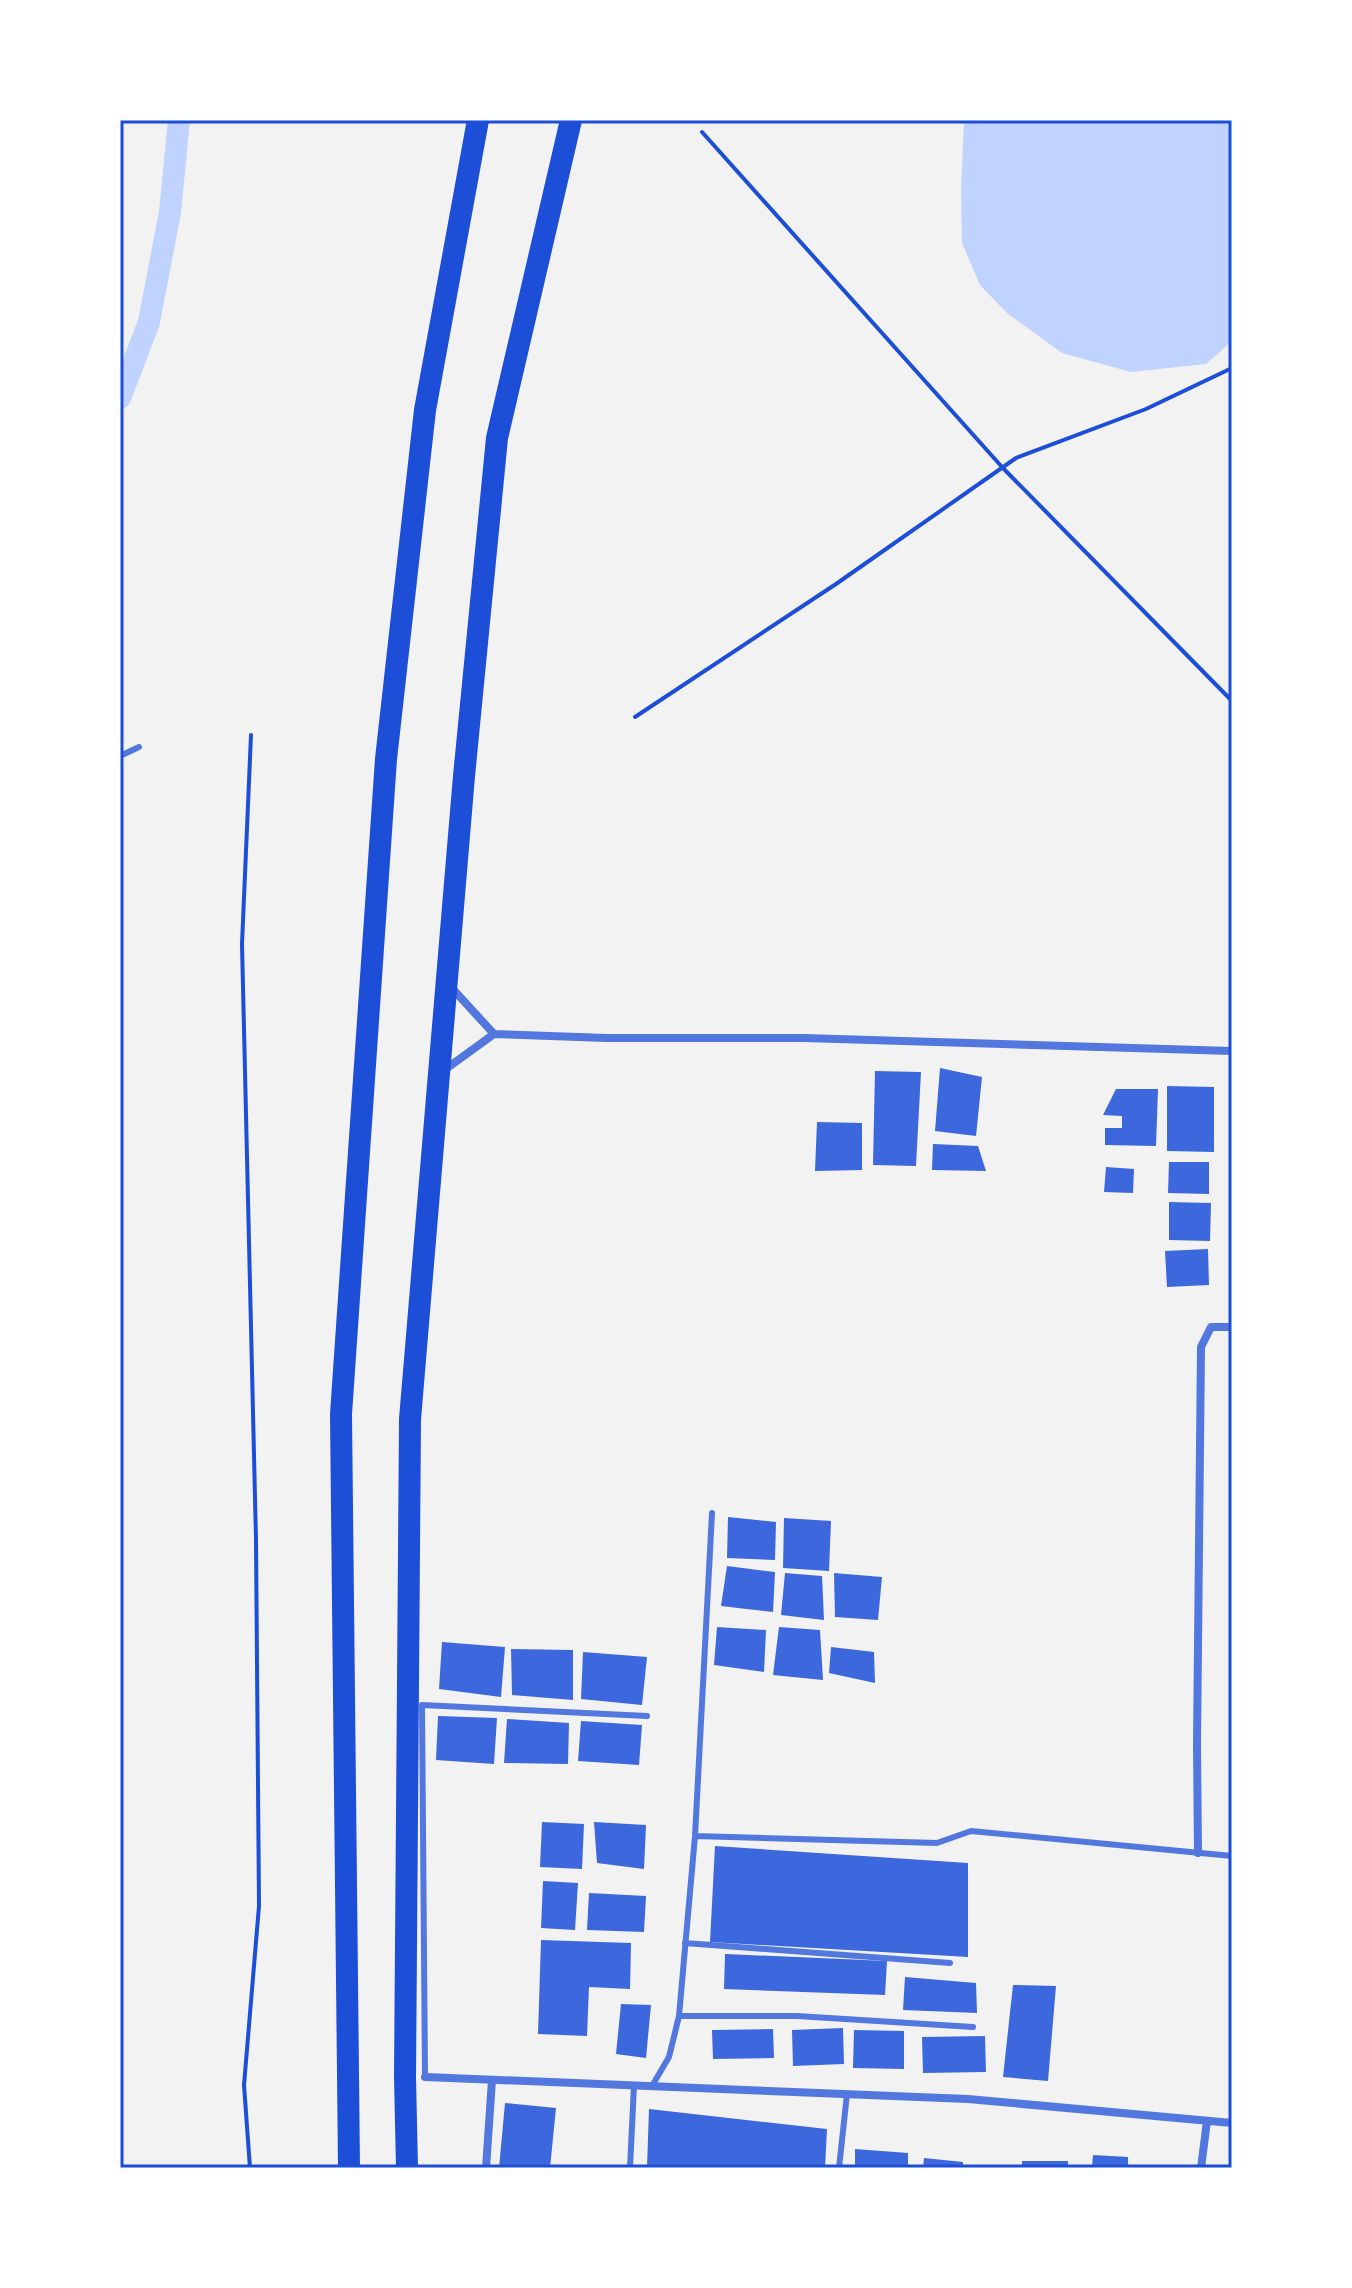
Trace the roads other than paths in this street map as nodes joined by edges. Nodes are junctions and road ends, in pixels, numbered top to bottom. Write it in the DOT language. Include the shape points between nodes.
graph roads {
  1 [pos="478,120"];
  2 [pos="571,120"];
  3 [pos="139,747"];
  4 [pos="120,756"];
  5 [pos="447,982"];
  6 [pos="494,1034"];
  7 [pos="1232,1051"];
  8 [pos="439,1073"];
  9 [pos="1232,1327"];
  10 [pos="712,1513"];
  11 [pos="647,1716"];
  12 [pos="695,1836"];
  13 [pos="1198,1853"];
  14 [pos="1232,1856"];
  15 [pos="685,1943"];
  16 [pos="950,1963"];
  17 [pos="679,2016"];
  18 [pos="973,2027"];
  19 [pos="425,2077"];
  20 [pos="492,2080"];
  21 [pos="634,2085"];
  22 [pos="652,2086"];
  23 [pos="847,2094"];
  24 [pos="1207,2121"];
  25 [pos="1232,2123"];
  26 [pos="349,2168"];
  27 [pos="407,2168"];
  28 [pos="486,2168"];
  29 [pos="630,2168"];
  30 [pos="839,2168"];
  31 [pos="1201,2168"];
  1 -- 26 [label="highway" via="425,410 386,759 341,1414"];
  2 -- 5 [label="highway" via="497,438"];
  3 -- 4 [label="lane"];
  5 -- 6 [label="street"];
  5 -- 8 [label="highway"];
  6 -- 7 [label="street"];
  6 -- 8 [label="street"];
  8 -- 27 [label="highway" via="410,1419"];
  9 -- 13 [label="street" via="1211,1327 1201,1347"];
  10 -- 12 [label="lane"];
  11 -- 19 [label="lane" via="422,1705"];
  12 -- 13 [label="lane" via="937,1843 971,1831"];
  12 -- 15 [label="lane"];
  13 -- 14 [label="lane"];
  15 -- 16 [label="lane"];
  15 -- 17 [label="lane"];
  17 -- 18 [label="lane" via="797,2016"];
  17 -- 22 [label="lane" via="669,2057"];
  19 -- 20 [label="street"];
  20 -- 21 [label="street"];
  20 -- 28 [label="street"];
  21 -- 22 [label="street"];
  21 -- 29 [label="lane"];
  22 -- 23 [label="street"];
  23 -- 24 [label="street" via="968,2099"];
  23 -- 30 [label="lane"];
  24 -- 25 [label="street"];
  24 -- 31 [label="street"];
}
